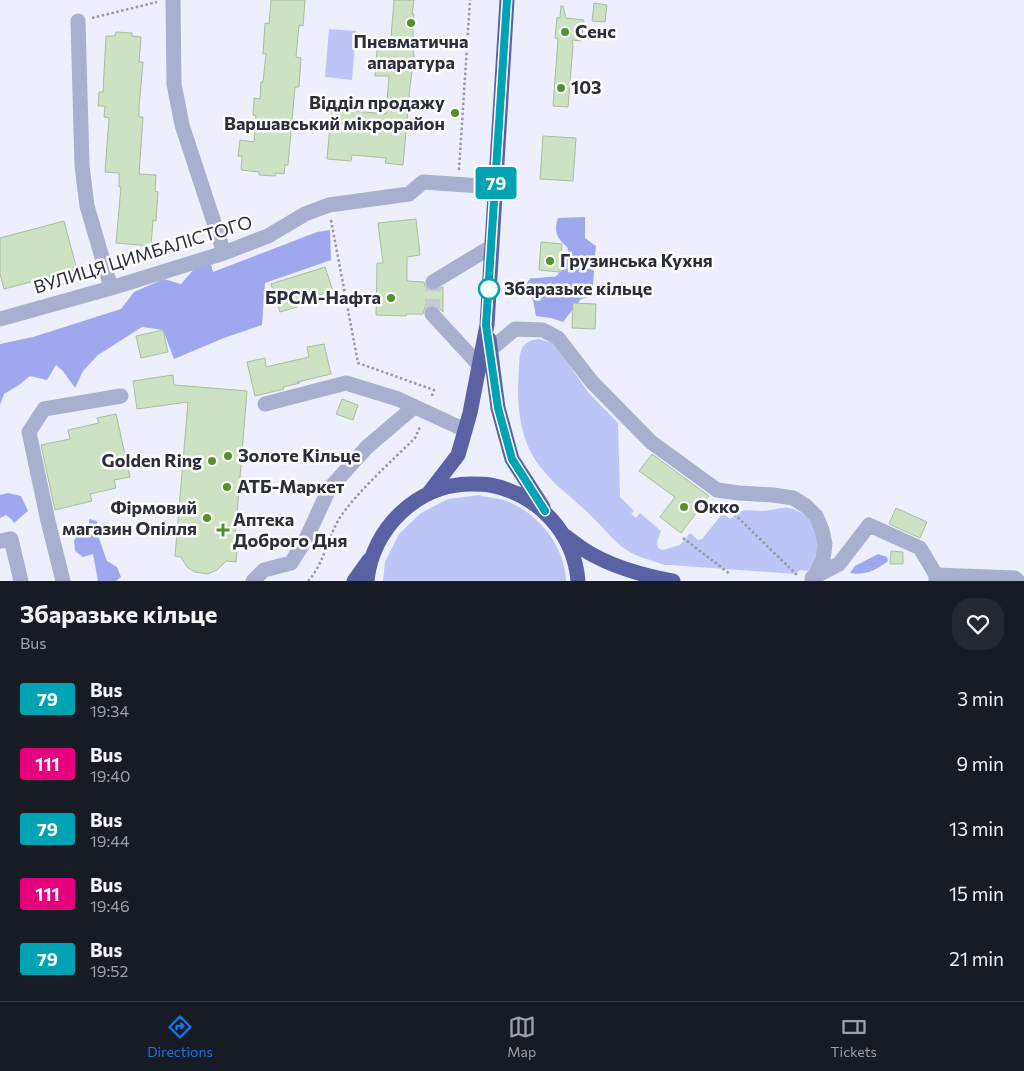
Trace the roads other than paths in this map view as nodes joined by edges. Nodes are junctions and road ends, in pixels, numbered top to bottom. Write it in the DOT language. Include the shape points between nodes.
graph roads {
  1 [pos="507,0"];
  2 [pos="165,1"];
  3 [pos="78,21"];
  4 [pos="496,187"];
  5 [pos="491,247"];
  6 [pos="224,253"];
  7 [pos="433,282"];
  8 [pos="111,288"];
  9 [pos="432,314"];
  10 [pos="0,319"];
  11 [pos="486,325"];
  12 [pos="491,349"];
  13 [pos="480,366"];
  14 [pos="121,396"];
  15 [pos="265,404"];
  16 [pos="420,410"];
  17 [pos="465,430"];
  18 [pos="428,494"];
  19 [pos="545,511"];
  20 [pos="565,536"];
  21 [pos="0,541"];
  22 [pos="373,555"];
  23 [pos="936,578"];
  24 [pos="808,579"];
  25 [pos="21,581"];
  26 [pos="63,581"];
  27 [pos="253,581"];
  28 [pos="354,581"];
  29 [pos="367,581"];
  30 [pos="578,581"];
  31 [pos="673,581"];
  32 [pos="1018,581"];
  1 -- 4 [label="highway"];
  2 -- 6 [label="lane" via="182,125"];
  3 -- 8 [label="lane" via="82,166 86,198"];
  4 -- 5 [label="highway"];
  4 -- 6 [label="lane, ВУЛИЦЯ ЦИМБАЛІСТОГО" via="423,182 409,194 329,205 305,214 268,236"];
  5 -- 7 [label="lane"];
  5 -- 11 [label="highway"];
  6 -- 8 [label="lane, ВУЛИЦЯ ЦИМБАЛІСТОГО"];
  8 -- 10 [label="lane, ВУЛИЦЯ ЦИМБАЛІСТОГО"];
  9 -- 13 [label="lane"];
  11 -- 12 [label="highway"];
  11 -- 13 [label="highway"];
  12 -- 19 [label="highway" via="498,408 512,459"];
  12 -- 24 [label="lane" via="515,329 543,330 558,338 592,382 651,442 717,490 792,498 806,506 816,516 825,544 823,559"];
  13 -- 17 [label="highway"];
  14 -- 26 [label="lane" via="44,409 29,432"];
  15 -- 16 [label="lane" via="346,383 398,399"];
  16 -- 17 [label="lane"];
  16 -- 27 [label="lane" via="366,447 329,489 291,563 264,570"];
  17 -- 18 [label="highway" via="458,455"];
  18 -- 19 [label="highway" via="458,484 489,484 519,494"];
  18 -- 22 [label="highway" via="394,518"];
  19 -- 20 [label="highway"];
  20 -- 30 [label="highway" via="577,565"];
  20 -- 31 [label="highway" via="594,556 618,566"];
  21 -- 25 [label="lane" via="12,539"];
  22 -- 28 [label="highway"];
  22 -- 29 [label="highway"];
  23 -- 24 [label="lane" via="920,548 869,525 839,564"];
  23 -- 32 [label="lane" via="1015,578"];
}
